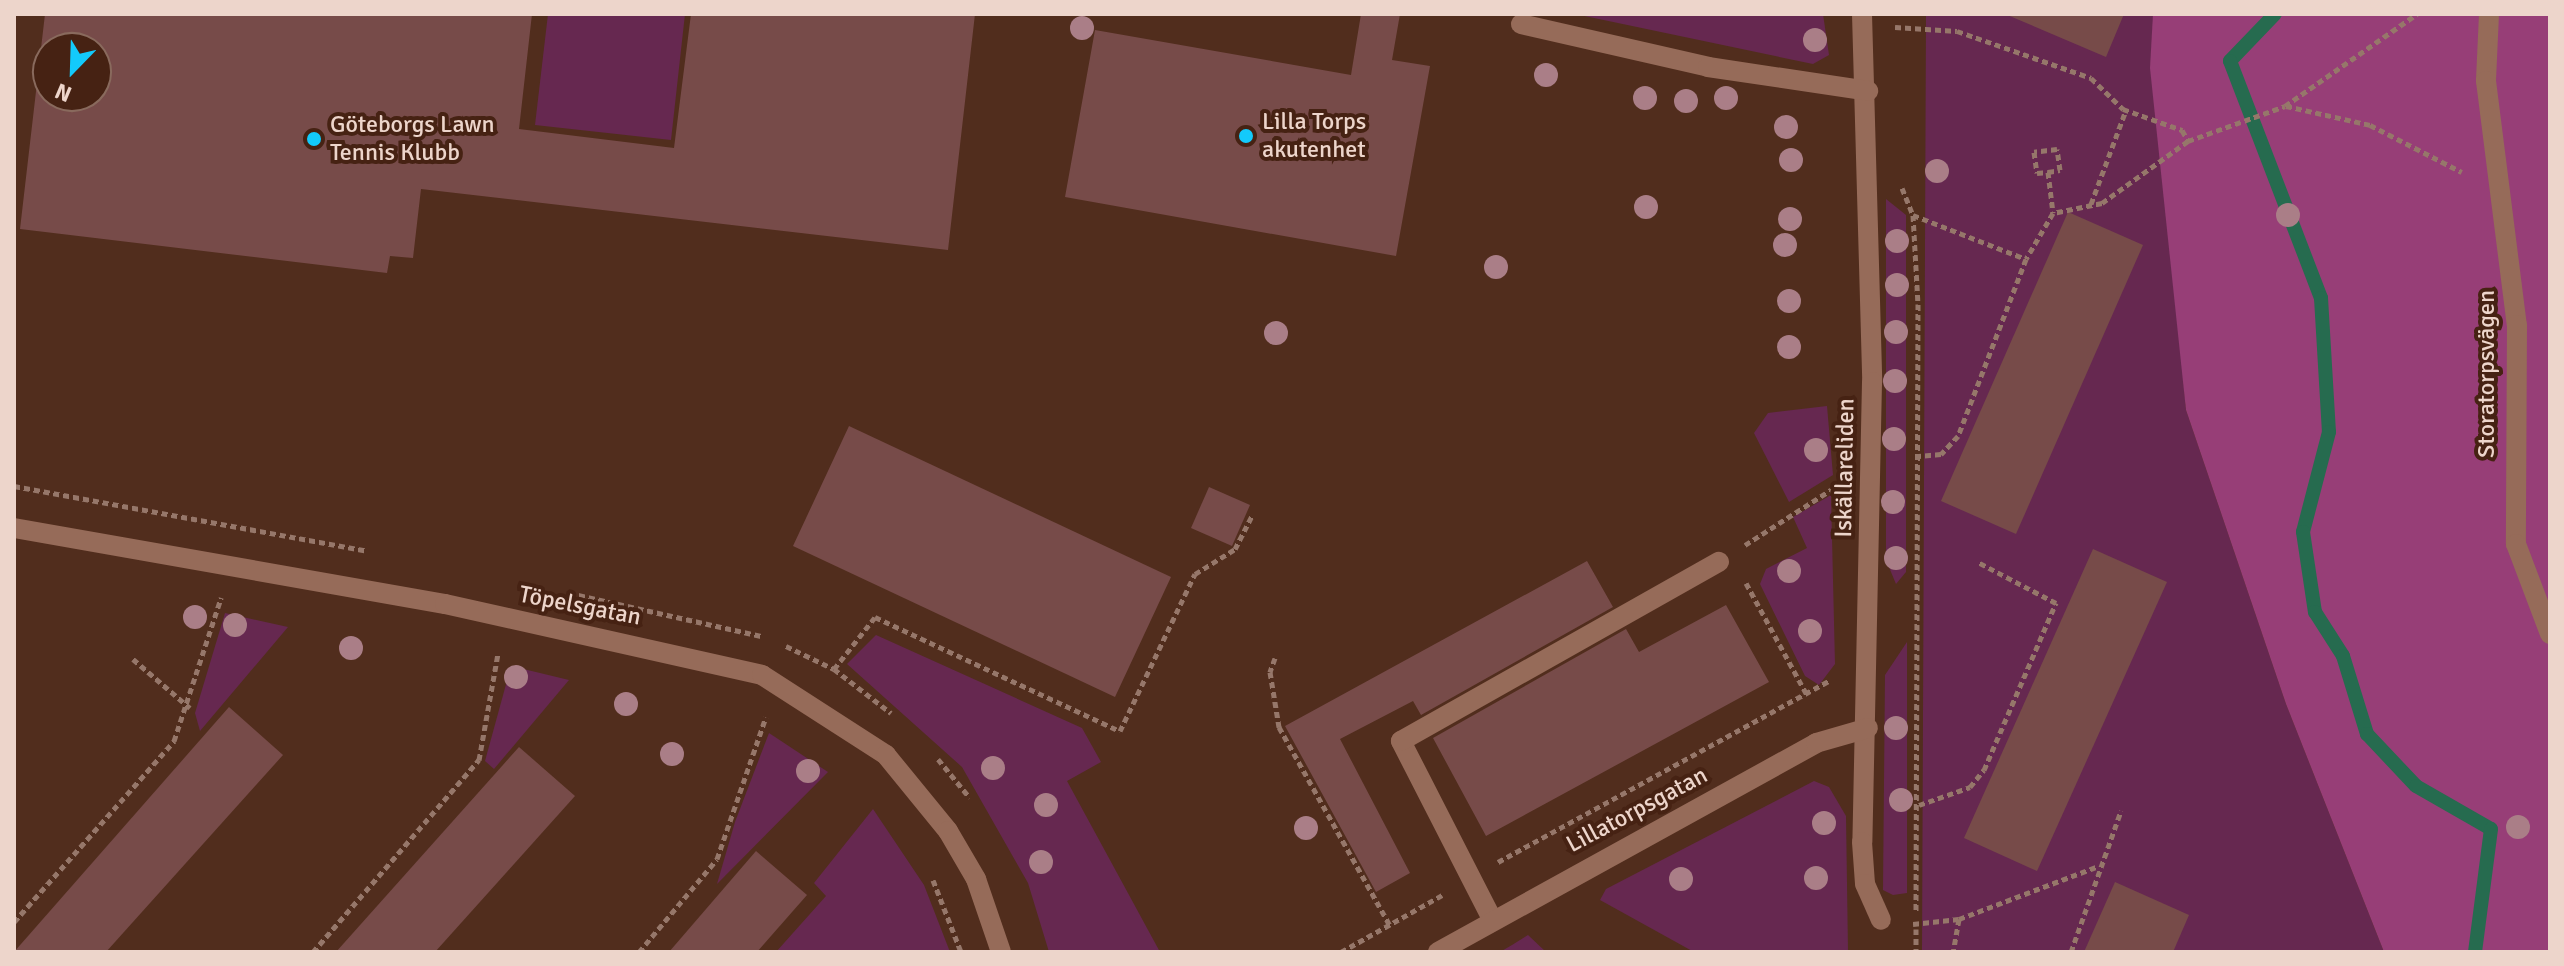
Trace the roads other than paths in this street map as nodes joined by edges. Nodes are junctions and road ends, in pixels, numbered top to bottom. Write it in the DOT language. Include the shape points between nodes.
graph roads {
  1 [pos="2489,14"];
  2 [pos="1862,19"];
  3 [pos="1521,24"];
  4 [pos="1868,91"];
  5 [pos="14,528"];
  6 [pos="1725,558"];
  7 [pos="2550,634"];
  8 [pos="1868,728"];
  9 [pos="1492,919"];
  10 [pos="1881,920"];
  11 [pos="1001,952"];
  12 [pos="1438,952"];
  1 -- 7 [label="street, Storatorpsvägen" via="2486,81 2517,325 2516,544"];
  2 -- 4 [label="street, Iskällareliden"];
  3 -- 4 [label="street" via="1708,67"];
  4 -- 8 [label="street, Iskällareliden"];
  5 -- 11 [label="street, Töpelsgatan" via="445,604 762,675 886,755 969,867"];
  6 -- 9 [label="street" via="1401,741"];
  8 -- 9 [label="street, Lillatorpsgatan" via="1816,743"];
  8 -- 10 [label="street, Iskällareliden" via="1865,884"];
  9 -- 12 [label="street, Lillatorpsgatan"];
}
